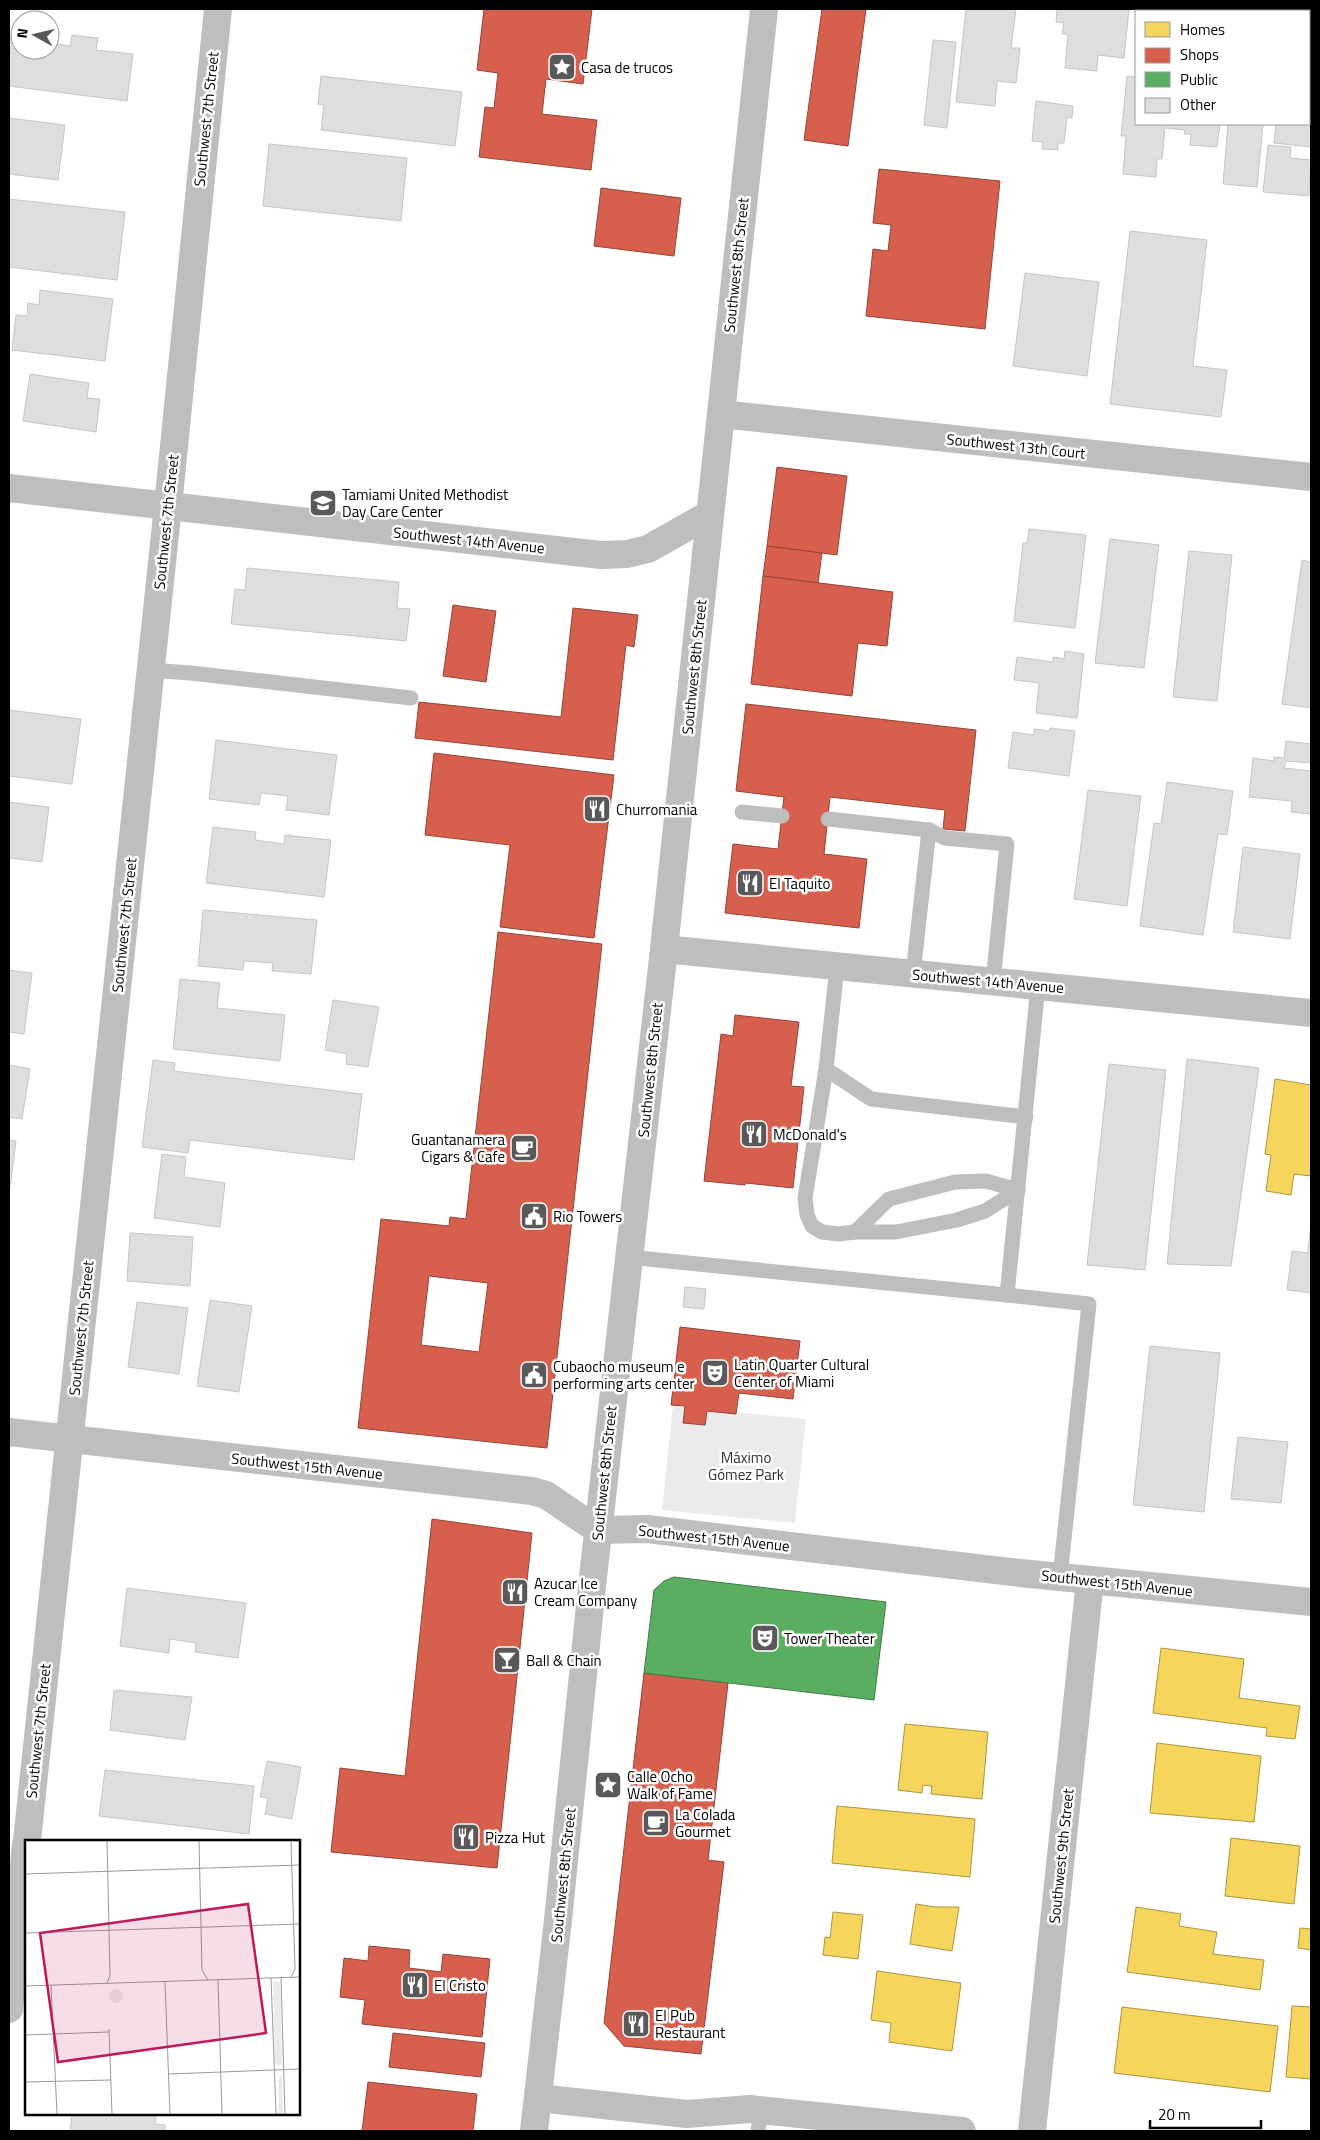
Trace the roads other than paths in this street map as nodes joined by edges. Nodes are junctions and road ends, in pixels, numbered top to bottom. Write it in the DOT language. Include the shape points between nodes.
graph roads {
  1 [pos="218,9"];
  2 [pos="764,9"];
  3 [pos="721,414"];
  4 [pos="1311,477"];
  5 [pos="9,488"];
  6 [pos="168,506"];
  7 [pos="710,514"];
  8 [pos="150,670"];
  9 [pos="412,698"];
  10 [pos="742,812"];
  11 [pos="782,816"];
  12 [pos="828,818"];
  13 [pos="929,830"];
  14 [pos="664,949"];
  15 [pos="837,967"];
  16 [pos="913,974"];
  17 [pos="993,982"];
  18 [pos="1038,986"];
  19 [pos="1311,1013"];
  20 [pos="826,1070"];
  21 [pos="1026,1117"];
  22 [pos="1018,1190"];
  23 [pos="855,1232"];
  24 [pos="628,1257"];
  25 [pos="1007,1295"];
  26 [pos="9,1432"];
  27 [pos="69,1440"];
  28 [pos="598,1530"];
  29 [pos="1060,1577"];
  30 [pos="1090,1580"];
  31 [pos="1311,1602"];
  32 [pos="26,1840"];
  33 [pos="25,1853"];
  34 [pos="9,2009"];
  35 [pos="538,2098"];
  36 [pos="760,2121"];
  37 [pos="534,2131"];
  38 [pos="962,2131"];
  39 [pos="1032,2131"];
  1 -- 6 [label="street, Southwest 7th Street"];
  2 -- 3 [label="street, Southwest 8th Street"];
  3 -- 4 [label="street, Southwest 13th Court"];
  3 -- 7 [label="street, Southwest 8th Street"];
  5 -- 6 [label="street, Southwest 14th Avenue"];
  6 -- 7 [label="street, Southwest 14th Avenue" via="602,555 648,549"];
  6 -- 8 [label="street, Southwest 7th Street"];
  7 -- 14 [label="street, Southwest 8th Street"];
  8 -- 9 [label="lane"];
  8 -- 27 [label="street, Southwest 7th Street"];
  10 -- 11 [label="lane"];
  12 -- 13 [label="lane"];
  13 -- 16 [label="lane"];
  13 -- 17 [label="lane" via="945,838 1007,844"];
  14 -- 15 [label="street, Southwest 14th Avenue"];
  14 -- 24 [label="street, Southwest 8th Street"];
  15 -- 16 [label="street, Southwest 14th Avenue"];
  15 -- 20 [label="lane"];
  16 -- 17 [label="street, Southwest 14th Avenue"];
  17 -- 18 [label="street, Southwest 14th Avenue"];
  18 -- 19 [label="street, Southwest 14th Avenue"];
  18 -- 21 [label="lane"];
  20 -- 21 [label="lane" via="871,1099"];
  20 -- 23 [label="lane" via="806,1198 807,1215 812,1226 822,1232"];
  21 -- 22 [label="lane"];
  22 -- 23 [label="lane" via="986,1211 957,1220 896,1232"];
  22 -- 23 [label="lane" via="986,1181 954,1182 889,1199"];
  22 -- 25 [label="lane"];
  24 -- 25 [label="lane"];
  24 -- 28 [label="street, Southwest 8th Street"];
  25 -- 29 [label="lane" via="1089,1304"];
  26 -- 27 [label="street, Southwest 15th Avenue"];
  27 -- 28 [label="street, Southwest 15th Avenue" via="532,1491 546,1495"];
  27 -- 32 [label="street, Southwest 7th Street"];
  28 -- 29 [label="street, Southwest 15th Avenue" via="646,1528"];
  28 -- 35 [label="street, Southwest 8th Street"];
  29 -- 30 [label="street, Southwest 15th Avenue"];
  30 -- 31 [label="street, Southwest 15th Avenue"];
  30 -- 39 [label="street, Southwest 9th Street"];
  33 -- 34 [label="street, Southwest 7th Street"];
  35 -- 36 [label="street" via="687,2114 750,2109"];
  35 -- 37 [label="street, Southwest 8th Street"];
  36 -- 38 [label="street"];
}
